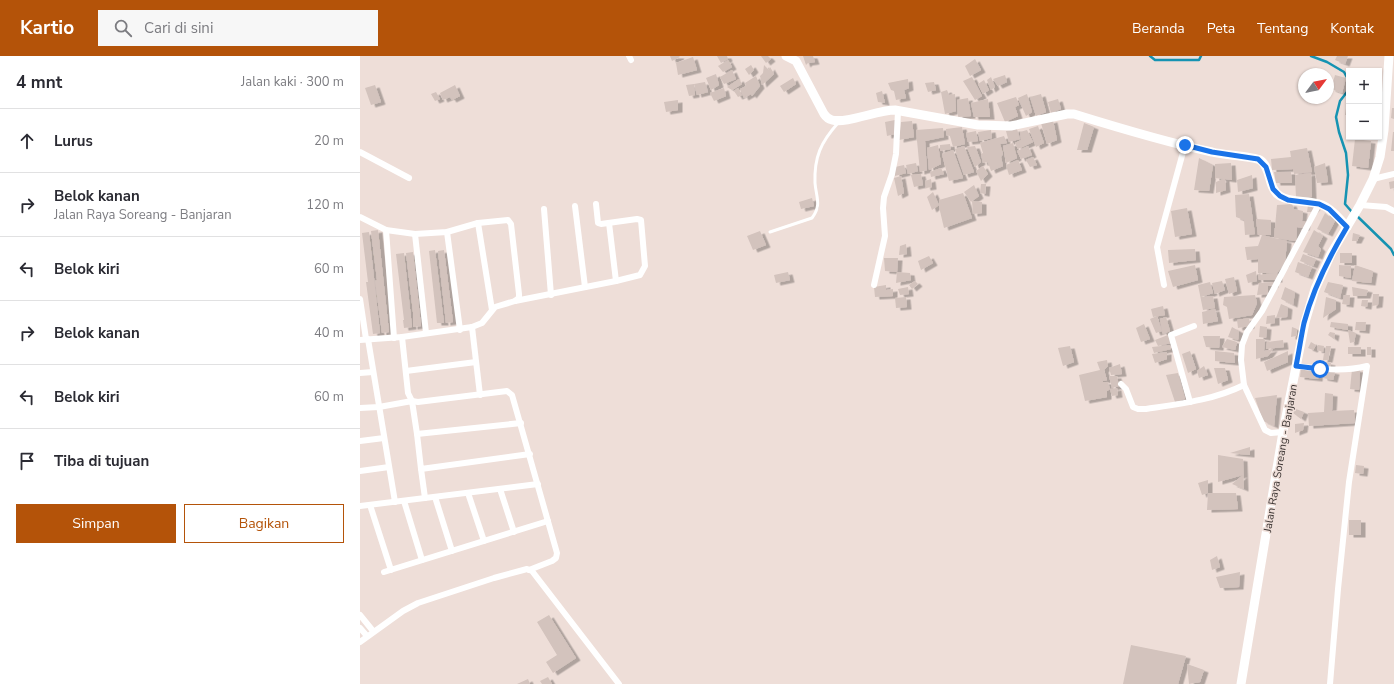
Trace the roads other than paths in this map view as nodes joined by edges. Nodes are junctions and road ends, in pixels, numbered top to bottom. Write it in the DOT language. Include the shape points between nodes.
graph roads {
  1 [pos="786,56"];
  2 [pos="1389,56"];
  3 [pos="796,58"];
  4 [pos="898,111"];
  5 [pos="840,120"];
  6 [pos="1185,145"];
  7 [pos="360,152"];
  8 [pos="1394,174"];
  9 [pos="409,178"];
  10 [pos="1373,179"];
  11 [pos="596,204"];
  12 [pos="1319,204"];
  13 [pos="575,206"];
  14 [pos="1359,206"];
  15 [pos="544,209"];
  16 [pos="1394,211"];
  17 [pos="360,217"];
  18 [pos="478,223"];
  19 [pos="609,223"];
  20 [pos="1349,223"];
  21 [pos="386,230"];
  22 [pos="447,232"];
  23 [pos="770,232"];
  24 [pos="415,234"];
  25 [pos="616,281"];
  26 [pos="874,285"];
  27 [pos="1164,285"];
  28 [pos="585,287"];
  29 [pos="551,295"];
  30 [pos="515,301"];
  31 [pos="360,303"];
  32 [pos="492,310"];
  33 [pos="1194,326"];
  34 [pos="472,327"];
  35 [pos="460,330"];
  36 [pos="426,333"];
  37 [pos="402,337"];
  38 [pos="394,338"];
  39 [pos="365,339"];
  40 [pos="476,362"];
  41 [pos="1296,366"];
  42 [pos="406,371"];
  43 [pos="373,372"];
  44 [pos="360,373"];
  45 [pos="1121,384"];
  46 [pos="1244,385"];
  47 [pos="480,394"];
  48 [pos="412,401"];
  49 [pos="1190,402"];
  50 [pos="379,406"];
  51 [pos="360,408"];
  52 [pos="521,423"];
  53 [pos="1283,432"];
  54 [pos="417,434"];
  55 [pos="384,438"];
  56 [pos="360,441"];
  57 [pos="530,454"];
  58 [pos="389,467"];
  59 [pos="421,469"];
  60 [pos="360,471"];
  61 [pos="538,484"];
  62 [pos="500,489"];
  63 [pos="468,493"];
  64 [pos="436,497"];
  65 [pos="425,498"];
  66 [pos="404,501"];
  67 [pos="395,502"];
  68 [pos="370,505"];
  69 [pos="360,506"];
  70 [pos="548,521"];
  71 [pos="514,532"];
  72 [pos="484,541"];
  73 [pos="452,551"];
  74 [pos="422,560"];
  75 [pos="391,570"];
  76 [pos="531,571"];
  77 [pos="384,572"];
  78 [pos="360,615"];
  79 [pos="360,628"];
  80 [pos="373,631"];
  81 [pos="367,636"];
  82 [pos="360,642"];
  83 [pos="619,684"];
  84 [pos="1241,684"];
  85 [pos="1330,684"];
  1 -- 3 [label="main road"];
  2 -- 10 [label="main road, Jalan Raya Soreang - Banjaran" via="1384,130 1380,157"];
  3 -- 5 [label="main road" via="824,114 832,120"];
  4 -- 5 [label="main road" via="887,110"];
  4 -- 6 [label="main road" via="978,125 1011,126 1071,113"];
  4 -- 26 [label="street" via="896,154 884,197 885,236"];
  5 -- 23 [label="lane" via="827,135 819,150 815,182 818,206 816,212 812,218"];
  6 -- 12 [label="main road" via="1258,159 1266,167 1273,189 1280,196 1288,200"];
  6 -- 27 [label="street" via="1156,247"];
  7 -- 9 [label="street"];
  8 -- 10 [label="street"];
  10 -- 14 [label="main road, Jalan Raya Soreang - Banjaran"];
  11 -- 19 [label="street" via="598,223"];
  12 -- 20 [label="main road"];
  12 -- 46 [label="street" via="1266,304 1247,332 1242,345 1241,360"];
  13 -- 28 [label="street"];
  14 -- 16 [label="street" via="1386,207"];
  14 -- 20 [label="main road, Jalan Raya Soreang - Banjaran"];
  15 -- 29 [label="street"];
  17 -- 21 [label="street"];
  18 -- 22 [label="street"];
  18 -- 30 [label="street" via="506,220 511,224 519,294"];
  18 -- 32 [label="street"];
  19 -- 25 [label="street"];
  19 -- 25 [label="street" via="637,219 642,220 643,224 646,266 640,275"];
  20 -- 41 [label="main road, Jalan Raya Soreang - Banjaran" via="1332,252 1316,289 1305,322"];
  21 -- 24 [label="street"];
  21 -- 38 [label="street"];
  22 -- 24 [label="street"];
  22 -- 35 [label="street"];
  24 -- 36 [label="street"];
  25 -- 28 [label="street"];
  28 -- 29 [label="street"];
  29 -- 30 [label="street"];
  30 -- 32 [label="street" via="499,305"];
  31 -- 39 [label="street"];
  32 -- 34 [label="street" via="482,324"];
  33 -- 49 [label="street" via="1171,335"];
  34 -- 35 [label="street"];
  34 -- 40 [label="street"];
  35 -- 36 [label="street"];
  36 -- 37 [label="street"];
  37 -- 38 [label="street"];
  37 -- 42 [label="street"];
  38 -- 39 [label="street"];
  39 -- 43 [label="street"];
  40 -- 42 [label="street"];
  40 -- 47 [label="street"];
  41 -- 53 [label="main road, Jalan Raya Soreang - Banjaran"];
  41 -- 85 [label="street" via="1336,369 1367,366 1349,482"];
  42 -- 48 [label="street" via="408,393"];
  43 -- 44 [label="street"];
  43 -- 50 [label="street"];
  45 -- 49 [label="street" via="1135,409"];
  46 -- 49 [label="street" via="1226,394"];
  46 -- 53 [label="street" via="1265,430"];
  47 -- 48 [label="street"];
  47 -- 52 [label="street" via="507,391 512,395"];
  48 -- 50 [label="street"];
  48 -- 54 [label="street"];
  50 -- 51 [label="street"];
  50 -- 55 [label="street"];
  52 -- 54 [label="street"];
  52 -- 57 [label="street"];
  53 -- 84 [label="main road, Jalan Raya Soreang - Banjaran"];
  54 -- 59 [label="street"];
  55 -- 56 [label="street"];
  55 -- 58 [label="street"];
  57 -- 59 [label="street"];
  57 -- 61 [label="street"];
  58 -- 60 [label="street"];
  58 -- 67 [label="street"];
  59 -- 65 [label="street"];
  61 -- 62 [label="street"];
  61 -- 70 [label="street"];
  62 -- 63 [label="street"];
  62 -- 71 [label="street"];
  63 -- 64 [label="street"];
  63 -- 72 [label="street"];
  64 -- 65 [label="street"];
  64 -- 73 [label="street"];
  65 -- 66 [label="street"];
  66 -- 67 [label="street"];
  66 -- 74 [label="street"];
  67 -- 68 [label="street"];
  68 -- 69 [label="street"];
  68 -- 75 [label="street"];
  70 -- 71 [label="street"];
  70 -- 76 [label="street" via="557,553 556,558"];
  71 -- 72 [label="street"];
  72 -- 73 [label="street"];
  73 -- 74 [label="street"];
  74 -- 75 [label="street"];
  75 -- 77 [label="street"];
  76 -- 80 [label="street" via="494,578 418,603"];
  76 -- 83 [label="street"];
  78 -- 80 [label="street"];
  79 -- 81 [label="street"];
  80 -- 81 [label="street"];
  81 -- 82 [label="street"];
}
